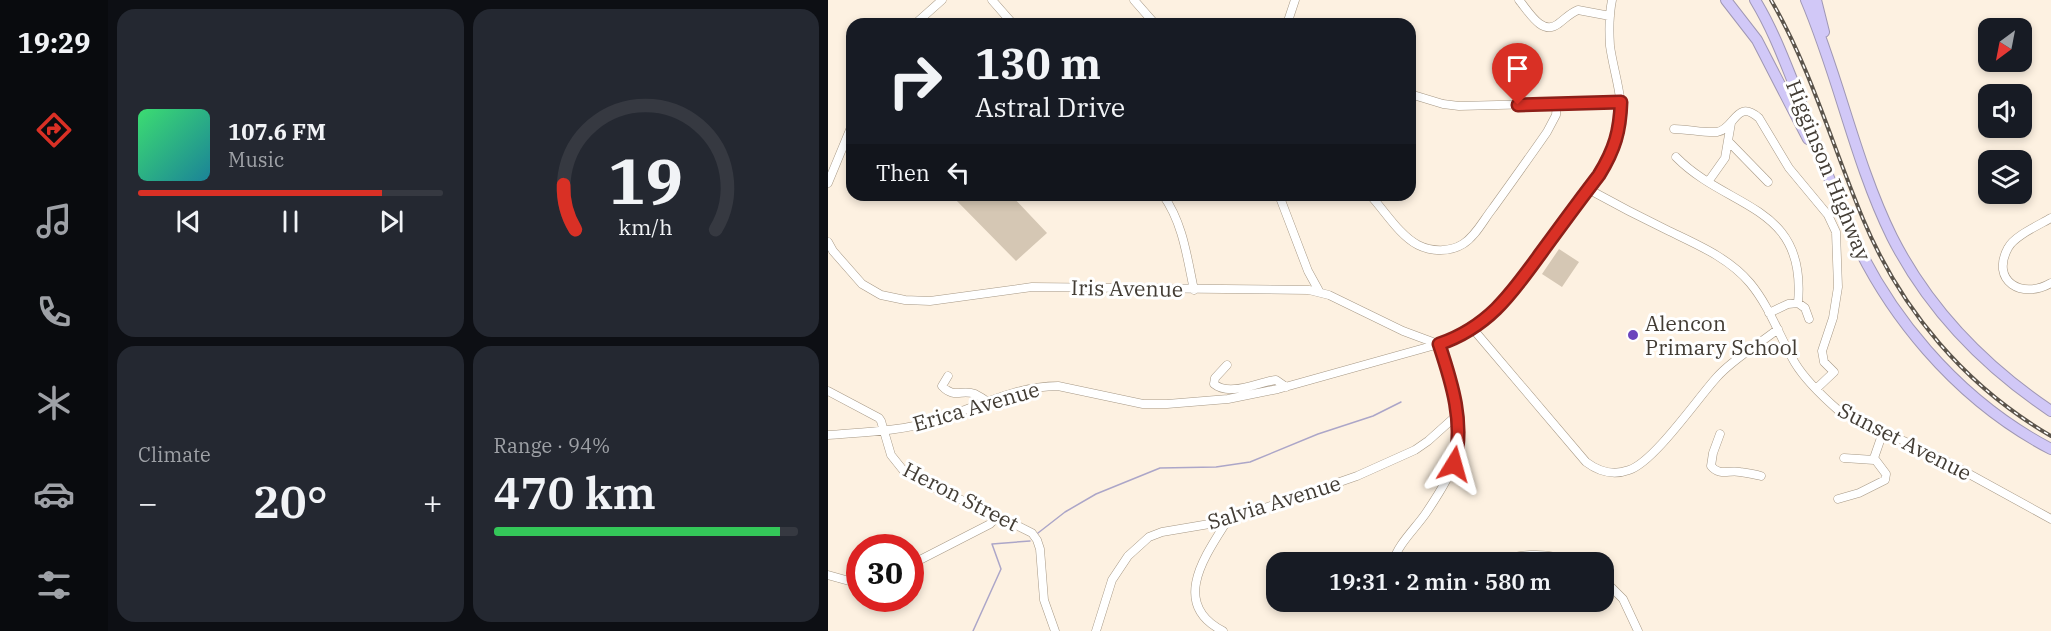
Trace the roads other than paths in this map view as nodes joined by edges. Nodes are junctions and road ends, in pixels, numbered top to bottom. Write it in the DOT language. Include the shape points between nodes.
graph roads {
  1 [pos="942,0"];
  2 [pos="992,0"];
  3 [pos="1134,0"];
  4 [pos="1295,0"];
  5 [pos="1519,0"];
  6 [pos="1612,0"];
  7 [pos="1726,0"];
  8 [pos="1755,0"];
  9 [pos="1806,0"];
  10 [pos="1816,0"];
  11 [pos="1610,16"];
  12 [pos="922,18"];
  13 [pos="1008,18"];
  14 [pos="1150,18"];
  15 [pos="1289,18"];
  16 [pos="1833,74"];
  17 [pos="1416,96"];
  18 [pos="1621,102"];
  19 [pos="1557,103"];
  20 [pos="1731,122"];
  21 [pos="1674,129"];
  22 [pos="846,140"];
  23 [pos="1728,142"];
  24 [pos="1676,157"];
  25 [pos="1708,182"];
  26 [pos="1768,182"];
  27 [pos="828,183"];
  28 [pos="1588,189"];
  29 [pos="1167,201"];
  30 [pos="1281,201"];
  31 [pos="1375,201"];
  32 [pos="1844,216"];
  33 [pos="2051,218"];
  34 [pos="828,242"];
  35 [pos="2051,283"];
  36 [pos="1194,290"];
  37 [pos="1319,291"];
  38 [pos="1798,303"];
  39 [pos="1769,313"];
  40 [pos="1809,319"];
  41 [pos="1473,329"];
  42 [pos="1778,329"];
  43 [pos="1439,344"];
  44 [pos="1227,365"];
  45 [pos="948,376"];
  46 [pos="1286,387"];
  47 [pos="1816,389"];
  48 [pos="828,391"];
  49 [pos="988,402"];
  50 [pos="2051,411"];
  51 [pos="1457,415"];
  52 [pos="883,429"];
  53 [pos="1883,432"];
  54 [pos="1719,434"];
  55 [pos="828,435"];
  56 [pos="2051,449"];
  57 [pos="1844,458"];
  58 [pos="1874,460"];
  59 [pos="1761,476"];
  60 [pos="1838,499"];
  61 [pos="998,516"];
  62 [pos="2051,519"];
  63 [pos="1227,521"];
  64 [pos="1398,552"];
  65 [pos="924,558"];
  66 [pos="828,575"];
  67 [pos="846,580"];
  68 [pos="1614,590"];
  69 [pos="1055,631"];
  70 [pos="1096,631"];
  71 [pos="1223,631"];
  72 [pos="1638,631"];
  1 -- 12 [label="street"];
  2 -- 13 [label="street"];
  3 -- 14 [label="street"];
  4 -- 15 [label="street"];
  5 -- 11 [label="street" via="1546,28 1554,27 1578,10"];
  6 -- 11 [label="street, Erica Avenue"];
  7 -- 32 [label="highway" via="1771,63"];
  8 -- 32 [label="highway, Higginson Highway" via="1783,55"];
  9 -- 16 [label="highway, Higginson Highway"];
  10 -- 16 [label="highway"];
  11 -- 18 [label="street, Erica Avenue" via="1610,47"];
  16 -- 50 [label="highway, Higginson Highway" via="1882,214 1921,286 1940,313 1987,362"];
  17 -- 19 [label="street" via="1459,106"];
  18 -- 19 [label="street"];
  18 -- 28 [label="street, Erica Avenue" via="1616,142"];
  19 -- 31 [label="street" via="1547,132 1464,243 1452,248 1427,249 1405,235"];
  20 -- 21 [label="street" via="1716,132"];
  20 -- 23 [label="street"];
  20 -- 47 [label="street" via="1747,111 1759,118 1789,168 1828,215 1836,232 1838,287 1822,351 1824,362 1834,372"];
  22 -- 27 [label="street"];
  23 -- 25 [label="street" via="1723,163"];
  23 -- 26 [label="street"];
  24 -- 25 [label="street"];
  25 -- 38 [label="street" via="1740,199 1781,231 1797,266"];
  28 -- 39 [label="street, Sunset Avenue" via="1728,263 1749,282"];
  28 -- 41 [label="street, Erica Avenue" via="1511,295"];
  29 -- 36 [label="street" via="1181,231"];
  30 -- 37 [label="street"];
  32 -- 56 [label="highway, Higginson Highway" via="1882,289 1928,352 2008,423"];
  33 -- 35 [label="street" via="2009,246 2004,265 2006,277 2017,288 2036,289"];
  34 -- 36 [label="street, Iris Avenue" via="862,284 881,295 905,300 1032,287"];
  36 -- 37 [label="street, Iris Avenue"];
  37 -- 43 [label="street, Iris Avenue"];
  38 -- 39 [label="street"];
  38 -- 40 [label="street"];
  39 -- 42 [label="street, Sunset Avenue"];
  41 -- 42 [label="street" via="1586,462 1596,470 1610,472 1630,470 1649,456 1717,377"];
  41 -- 43 [label="street, Erica Avenue"];
  42 -- 47 [label="street, Sunset Avenue" via="1795,363"];
  43 -- 46 [label="street, Erica Avenue"];
  43 -- 51 [label="street"];
  44 -- 46 [label="street" via="1214,382 1220,388 1235,389 1276,380"];
  45 -- 49 [label="street" via="942,386 948,391 975,394"];
  46 -- 49 [label="street, Erica Avenue" via="1228,399 1154,405 1044,386"];
  47 -- 53 [label="street, Sunset Avenue" via="1838,410"];
  48 -- 52 [label="street" via="879,417"];
  49 -- 52 [label="street, Erica Avenue" via="931,421"];
  51 -- 63 [label="street, Salvia Avenue" via="1428,441 1388,463"];
  51 -- 64 [label="street" via="1459,442 1454,464"];
  52 -- 55 [label="street, Erica Avenue"];
  52 -- 61 [label="street, Heron Street" via="891,455 903,470"];
  53 -- 58 [label="street"];
  53 -- 62 [label="street, Sunset Avenue" via="1940,458"];
  54 -- 59 [label="street" via="1711,466 1714,470"];
  57 -- 58 [label="street"];
  58 -- 60 [label="street" via="1886,474 1885,480"];
  61 -- 65 [label="street" via="990,524"];
  61 -- 69 [label="street, Heron Street" via="1025,528 1037,540 1044,600"];
  63 -- 70 [label="street, Salvia Avenue" via="1162,532 1139,544 1112,580"];
  63 -- 71 [label="street" via="1198,572 1196,583 1201,613"];
  66 -- 67 [label="street"];
  68 -- 72 [label="street" via="1623,599"];
}
